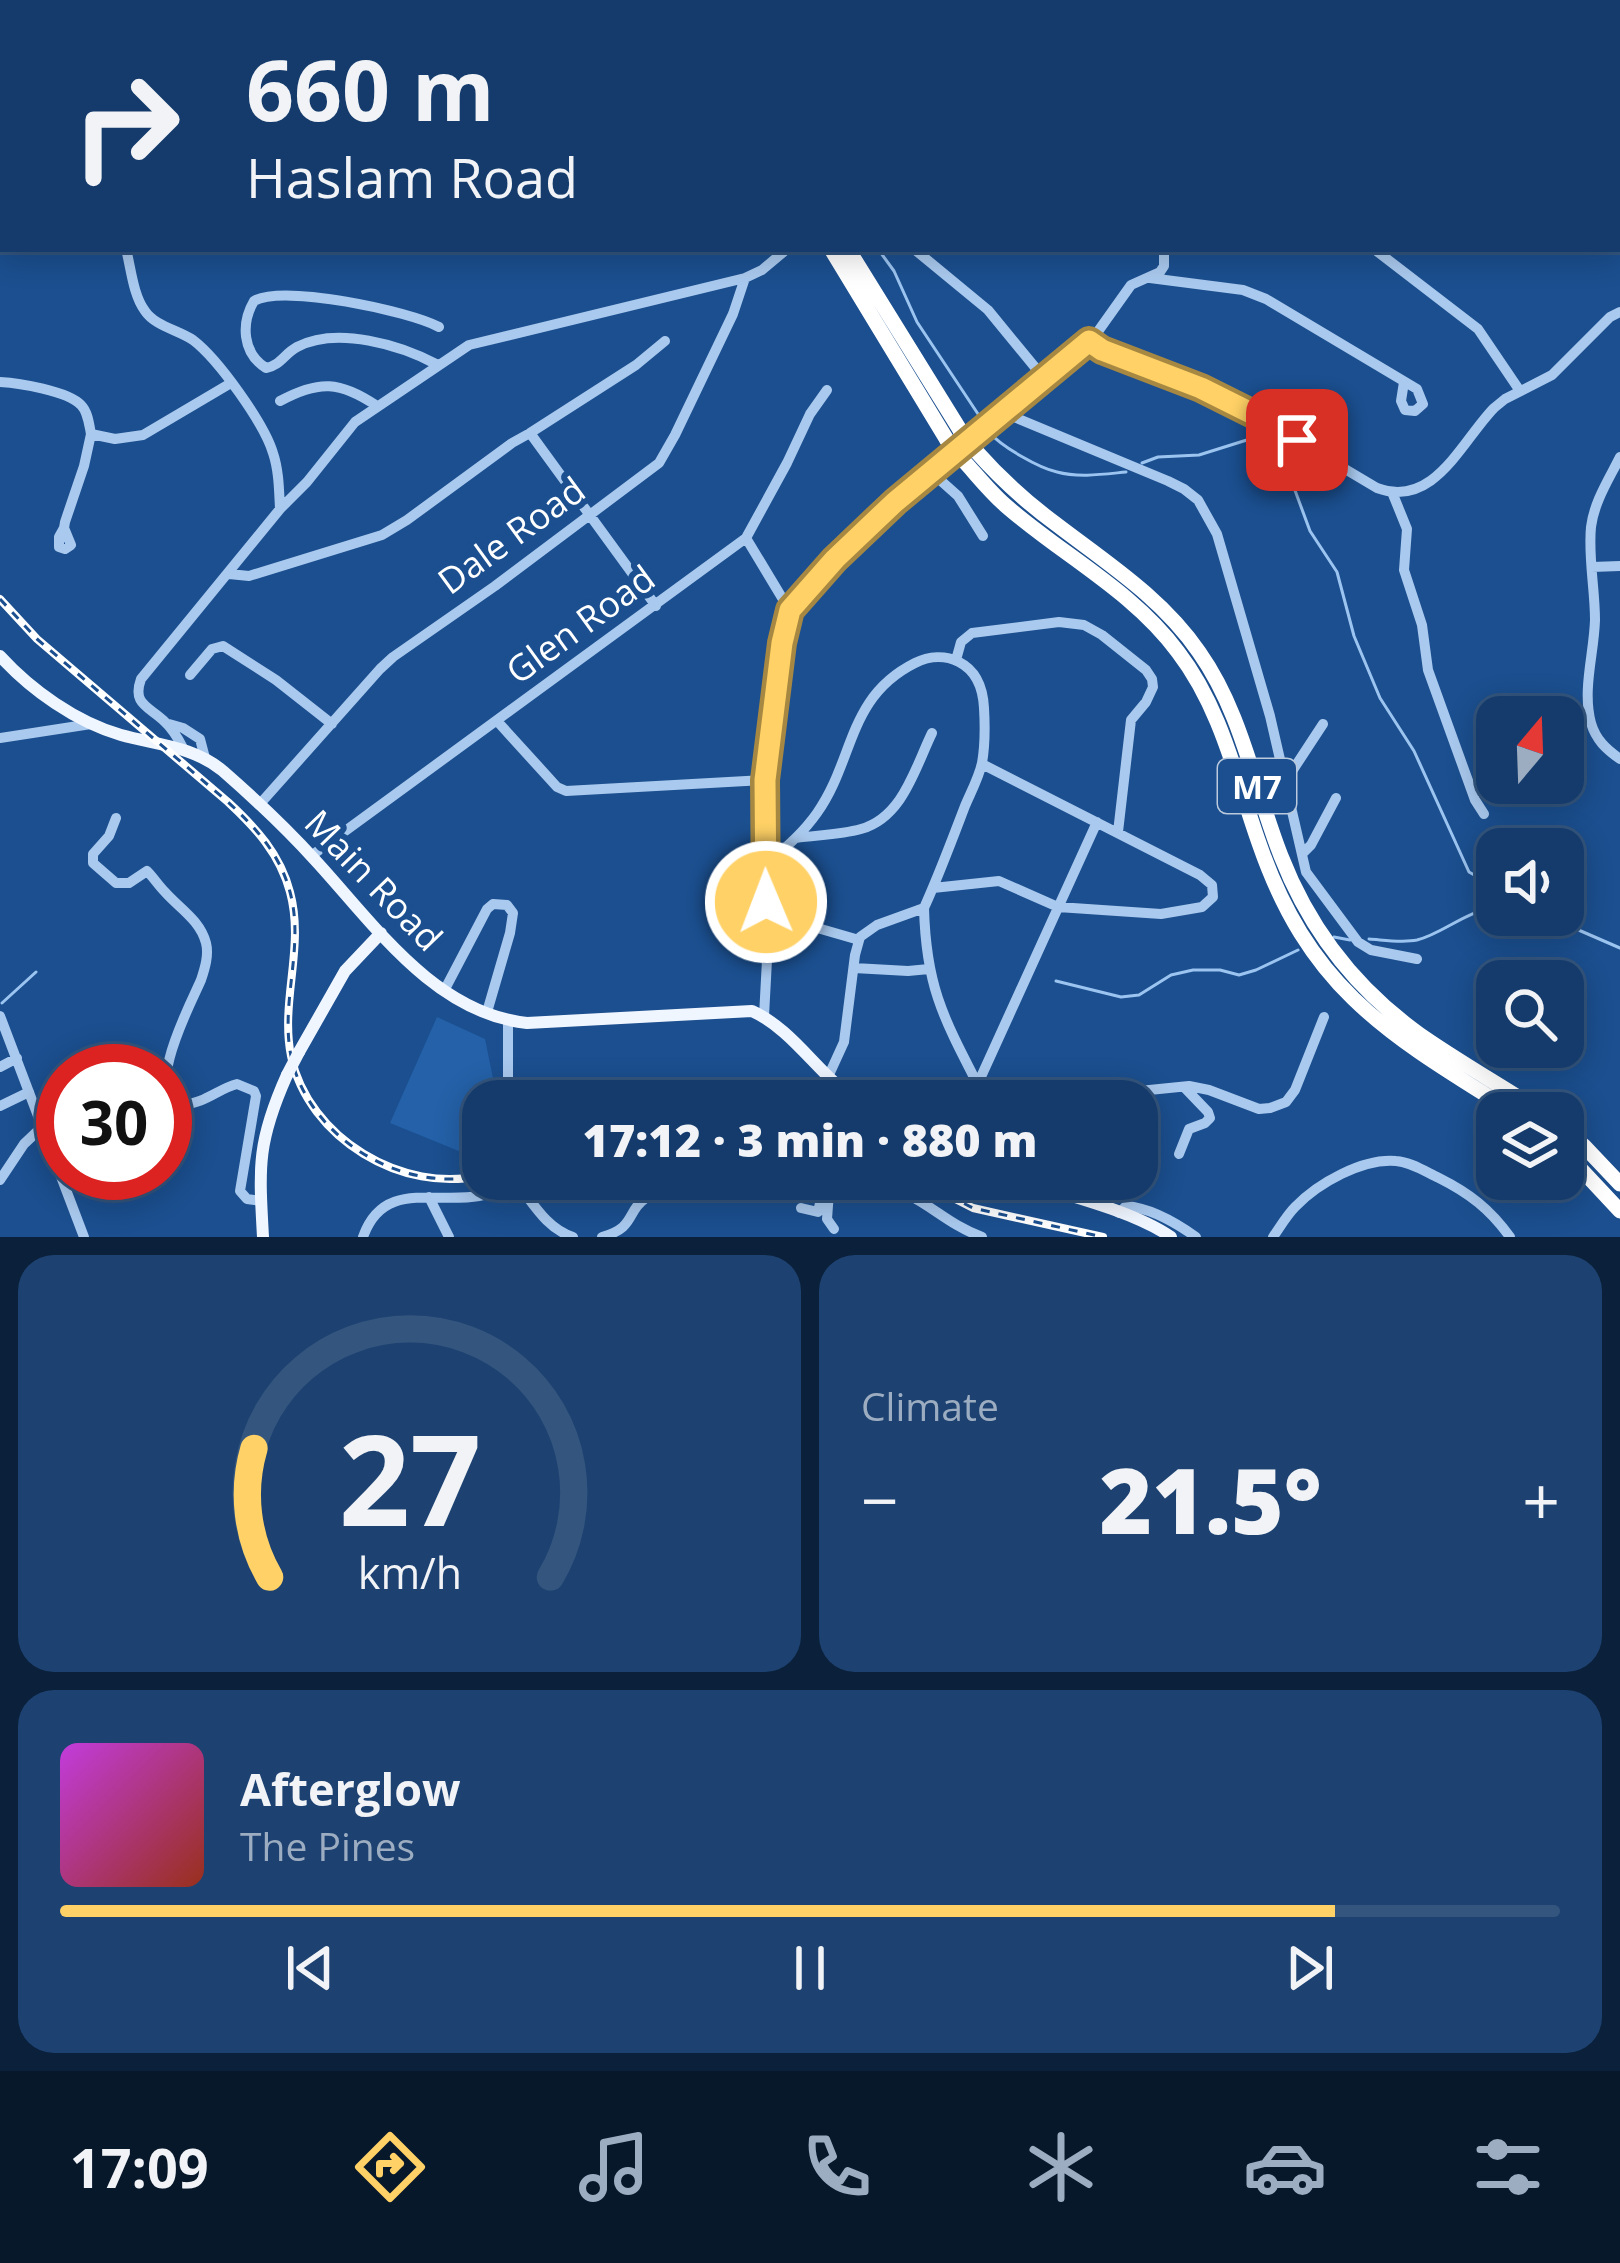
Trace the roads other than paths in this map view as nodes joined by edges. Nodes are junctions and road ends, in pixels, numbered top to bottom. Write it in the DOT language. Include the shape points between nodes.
graph roads {
  1 [pos="127,252"];
  2 [pos="783,252"];
  3 [pos="833,252"];
  4 [pos="850,252"];
  5 [pos="918,252"];
  6 [pos="1378,252"];
  7 [pos="1164,254"];
  8 [pos="745,278"];
  9 [pos="1150,278"];
  10 [pos="1185,284"];
  11 [pos="1620,312"];
  12 [pos="439,327"];
  13 [pos="665,340"];
  14 [pos="1089,341"];
  15 [pos="438,364"];
  16 [pos="1043,377"];
  17 [pos="0,382"];
  18 [pos="1404,382"];
  19 [pos="230,383"];
  20 [pos="827,390"];
  21 [pos="1520,391"];
  22 [pos="280,401"];
  23 [pos="376,406"];
  24 [pos="1002,412"];
  25 [pos="530,433"];
  26 [pos="91,434"];
  27 [pos="954,435"];
  28 [pos="968,454"];
  29 [pos="1620,458"];
  30 [pos="930,470"];
  31 [pos="1392,492"];
  32 [pos="280,509"];
  33 [pos="590,515"];
  34 [pos="64,528"];
  35 [pos="983,536"];
  36 [pos="746,538"];
  37 [pos="1620,566"];
  38 [pos="1592,567"];
  39 [pos="229,574"];
  40 [pos="656,606"];
  41 [pos="790,610"];
  42 [pos="0,656"];
  43 [pos="956,660"];
  44 [pos="190,675"];
  45 [pos="497,721"];
  46 [pos="91,724"];
  47 [pos="169,724"];
  48 [pos="332,724"];
  49 [pos="1323,724"];
  50 [pos="932,734"];
  51 [pos="0,739"];
  52 [pos="183,748"];
  53 [pos="205,758"];
  54 [pos="1620,758"];
  55 [pos="982,764"];
  56 [pos="1298,764"];
  57 [pos="1282,765"];
  58 [pos="765,780"];
  59 [pos="1286,782"];
  60 [pos="1336,798"];
  61 [pos="259,805"];
  62 [pos="1484,814"];
  63 [pos="116,818"];
  64 [pos="1107,827"];
  65 [pos="796,838"];
  66 [pos="1302,854"];
  67 [pos="311,856"];
  68 [pos="765,864"];
  69 [pos="934,888"];
  70 [pos="1058,907"];
  71 [pos="924,908"];
  72 [pos="766,923"];
  73 [pos="380,933"];
  74 [pos="860,940"];
  75 [pos="1417,959"];
  76 [pos="854,968"];
  77 [pos="929,969"];
  78 [pos="444,991"];
  79 [pos="487,1012"];
  80 [pos="0,1016"];
  81 [pos="764,1016"];
  82 [pos="1324,1017"];
  83 [pos="508,1021"];
  84 [pos="16,1056"];
  85 [pos="0,1064"];
  86 [pos="828,1077"];
  87 [pos="508,1080"];
  88 [pos="832,1080"];
  89 [pos="969,1080"];
  90 [pos="980,1080"];
  91 [pos="1184,1087"];
  92 [pos="1158,1090"];
  93 [pos="29,1092"];
  94 [pos="1481,1092"];
  95 [pos="1510,1092"];
  96 [pos="0,1106"];
  97 [pos="36,1109"];
  98 [pos="36,1133"];
  99 [pos="1584,1146"];
  100 [pos="1180,1154"];
  101 [pos="1584,1172"];
  102 [pos="0,1180"];
  103 [pos="1620,1184"];
  104 [pos="462,1196"];
  105 [pos="429,1197"];
  106 [pos="71,1200"];
  107 [pos="534,1200"];
  108 [pos="642,1200"];
  109 [pos="822,1200"];
  110 [pos="827,1200"];
  111 [pos="917,1200"];
  112 [pos="1080,1200"];
  113 [pos="261,1201"];
  114 [pos="801,1208"];
  115 [pos="1620,1210"];
  116 [pos="1119,1213"];
  117 [pos="834,1229"];
  118 [pos="266,1235"];
  119 [pos="85,1237"];
  120 [pos="363,1237"];
  121 [pos="449,1237"];
  122 [pos="573,1237"];
  123 [pos="602,1237"];
  124 [pos="982,1237"];
  125 [pos="1171,1237"];
  126 [pos="1196,1237"];
  127 [pos="1274,1237"];
  128 [pos="1510,1237"];
  1 -- 19 [label="street" via="147,314 193,340"];
  2 -- 8 [label="street"];
  3 -- 27 [label="highway, M7"];
  4 -- 27 [label="highway, M7"];
  5 -- 16 [label="street" via="988,310"];
  6 -- 21 [label="street" via="1478,329"];
  7 -- 9 [label="street"];
  7 -- 10 [label="street"];
  8 -- 15 [label="street" via="478,341"];
  8 -- 33 [label="street, Dale Road" via="664,455"];
  9 -- 10 [label="street"];
  9 -- 14 [label="street" via="1131,285"];
  10 -- 18 [label="street" via="1253,293"];
  11 -- 21 [label="street" via="1552,375"];
  12 -- 15 [label="street" via="396,312 271,294 254,301 245,328 252,355 269,368 298,346 337,339"];
  13 -- 25 [label="street"];
  14 -- 16 [label="street"];
  14 -- 31 [label="street" via="1244,409"];
  15 -- 23 [label="street"];
  16 -- 24 [label="street"];
  17 -- 26 [label="street" via="73,399 86,411"];
  19 -- 26 [label="street" via="136,438"];
  19 -- 32 [label="street" via="271,446"];
  20 -- 36 [label="street, Glen Road"];
  21 -- 31 [label="street" via="1494,408 1433,482"];
  22 -- 23 [label="street" via="325,385"];
  23 -- 32 [label="street"];
  24 -- 30 [label="street"];
  24 -- 57 [label="street" via="1198,500 1216,535"];
  25 -- 33 [label="street"];
  25 -- 39 [label="street" via="391,531 264,572"];
  26 -- 34 [label="street"];
  27 -- 28 [label="highway, M7, bridge"];
  28 -- 94 [label="highway, M7" via="1003,503 1139,608 1181,655 1212,708 1281,899 1337,983 1390,1034"];
  28 -- 95 [label="highway, M7" via="1175,622 1220,686 1281,857 1321,936 1388,1010"];
  29 -- 38 [label="street" via="1591,524"];
  30 -- 35 [label="street"];
  30 -- 41 [label="street"];
  31 -- 62 [label="street" via="1407,529 1404,570 1428,670"];
  32 -- 39 [label="street"];
  33 -- 40 [label="street"];
  33 -- 48 [label="street, Dale Road" via="393,657"];
  36 -- 40 [label="street, Glen Road"];
  36 -- 41 [label="street"];
  37 -- 38 [label="street"];
  38 -- 54 [label="street" via="1588,707 1595,734"];
  39 -- 47 [label="street" via="140,679 137,696"];
  40 -- 45 [label="street, Glen Road"];
  41 -- 58 [label="street"];
  42 -- 46 [label="main road, Main Road"];
  43 -- 55 [label="street" via="976,677 983,697"];
  43 -- 64 [label="street" via="972,633 1058,622 1093,628 1146,670 1153,687 1131,720 1121,810"];
  43 -- 65 [label="street" via="922,660 876,693 830,793"];
  44 -- 48 [label="street" via="223,646"];
  45 -- 58 [label="street" via="566,791"];
  45 -- 67 [label="street, Glen Road"];
  46 -- 51 [label="street"];
  46 -- 52 [label="main road, Main Road"];
  47 -- 52 [label="street"];
  47 -- 53 [label="street" via="200,739"];
  48 -- 61 [label="street, Dale Road"];
  49 -- 56 [label="street"];
  50 -- 65 [label="street" via="884,818"];
  52 -- 53 [label="main road, Main Road"];
  53 -- 61 [label="main road, Main Road"];
  55 -- 64 [label="street"];
  55 -- 69 [label="street"];
  56 -- 57 [label="street"];
  56 -- 59 [label="street"];
  57 -- 59 [label="street"];
  58 -- 68 [label="street"];
  59 -- 66 [label="street"];
  60 -- 66 [label="street"];
  61 -- 67 [label="main road, Main Road"];
  63 -- 113 [label="street" via="93,863 116,884 147,871 206,942 204,968 173,1045 168,1094 184,1104 237,1084 254,1091 240,1190"];
  64 -- 70 [label="street"];
  64 -- 70 [label="street" via="1200,875 1213,897 1174,913"];
  65 -- 68 [label="street"];
  66 -- 75 [label="street" via="1313,884 1358,942"];
  67 -- 73 [label="main road, Main Road"];
  68 -- 72 [label="street"];
  69 -- 70 [label="street" via="999,880"];
  69 -- 71 [label="street"];
  70 -- 90 [label="street"];
  71 -- 74 [label="street"];
  71 -- 77 [label="street"];
  72 -- 74 [label="street"];
  72 -- 81 [label="street"];
  73 -- 78 [label="main road, Main Road"];
  73 -- 113 [label="main road, bridge" via="345,970 287,1075 262,1141"];
  74 -- 76 [label="street"];
  76 -- 77 [label="street"];
  76 -- 86 [label="street" via="842,1050"];
  77 -- 89 [label="street"];
  78 -- 79 [label="main road, Main Road"];
  78 -- 79 [label="street" via="487,909 507,905 510,933"];
  79 -- 83 [label="main road, Main Road"];
  80 -- 84 [label="street"];
  81 -- 83 [label="main road, Main Road" via="734,1010"];
  81 -- 86 [label="main road"];
  82 -- 91 [label="street" via="1286,1102 1259,1108"];
  83 -- 87 [label="street"];
  84 -- 85 [label="street"];
  84 -- 93 [label="street"];
  86 -- 88 [label="main road"];
  91 -- 92 [label="street"];
  91 -- 100 [label="street" via="1210,1115 1189,1129"];
  93 -- 96 [label="street"];
  93 -- 97 [label="street"];
  98 -- 102 [label="street"];
  99 -- 103 [label="highway"];
  101 -- 115 [label="highway"];
  104 -- 105 [label="street"];
  105 -- 120 [label="street" via="381,1208"];
  105 -- 121 [label="street"];
  106 -- 119 [label="street"];
  107 -- 122 [label="street" via="551,1226"];
  108 -- 123 [label="street" via="624,1228"];
  109 -- 114 [label="street" via="820,1211"];
  110 -- 117 [label="street"];
  111 -- 124 [label="street"];
  112 -- 116 [label="main road"];
  113 -- 118 [label="main road"];
  116 -- 125 [label="main road"];
  116 -- 126 [label="street" via="1135,1206"];
  127 -- 128 [label="street" via="1317,1190 1366,1165 1396,1161 1476,1198"];
}
